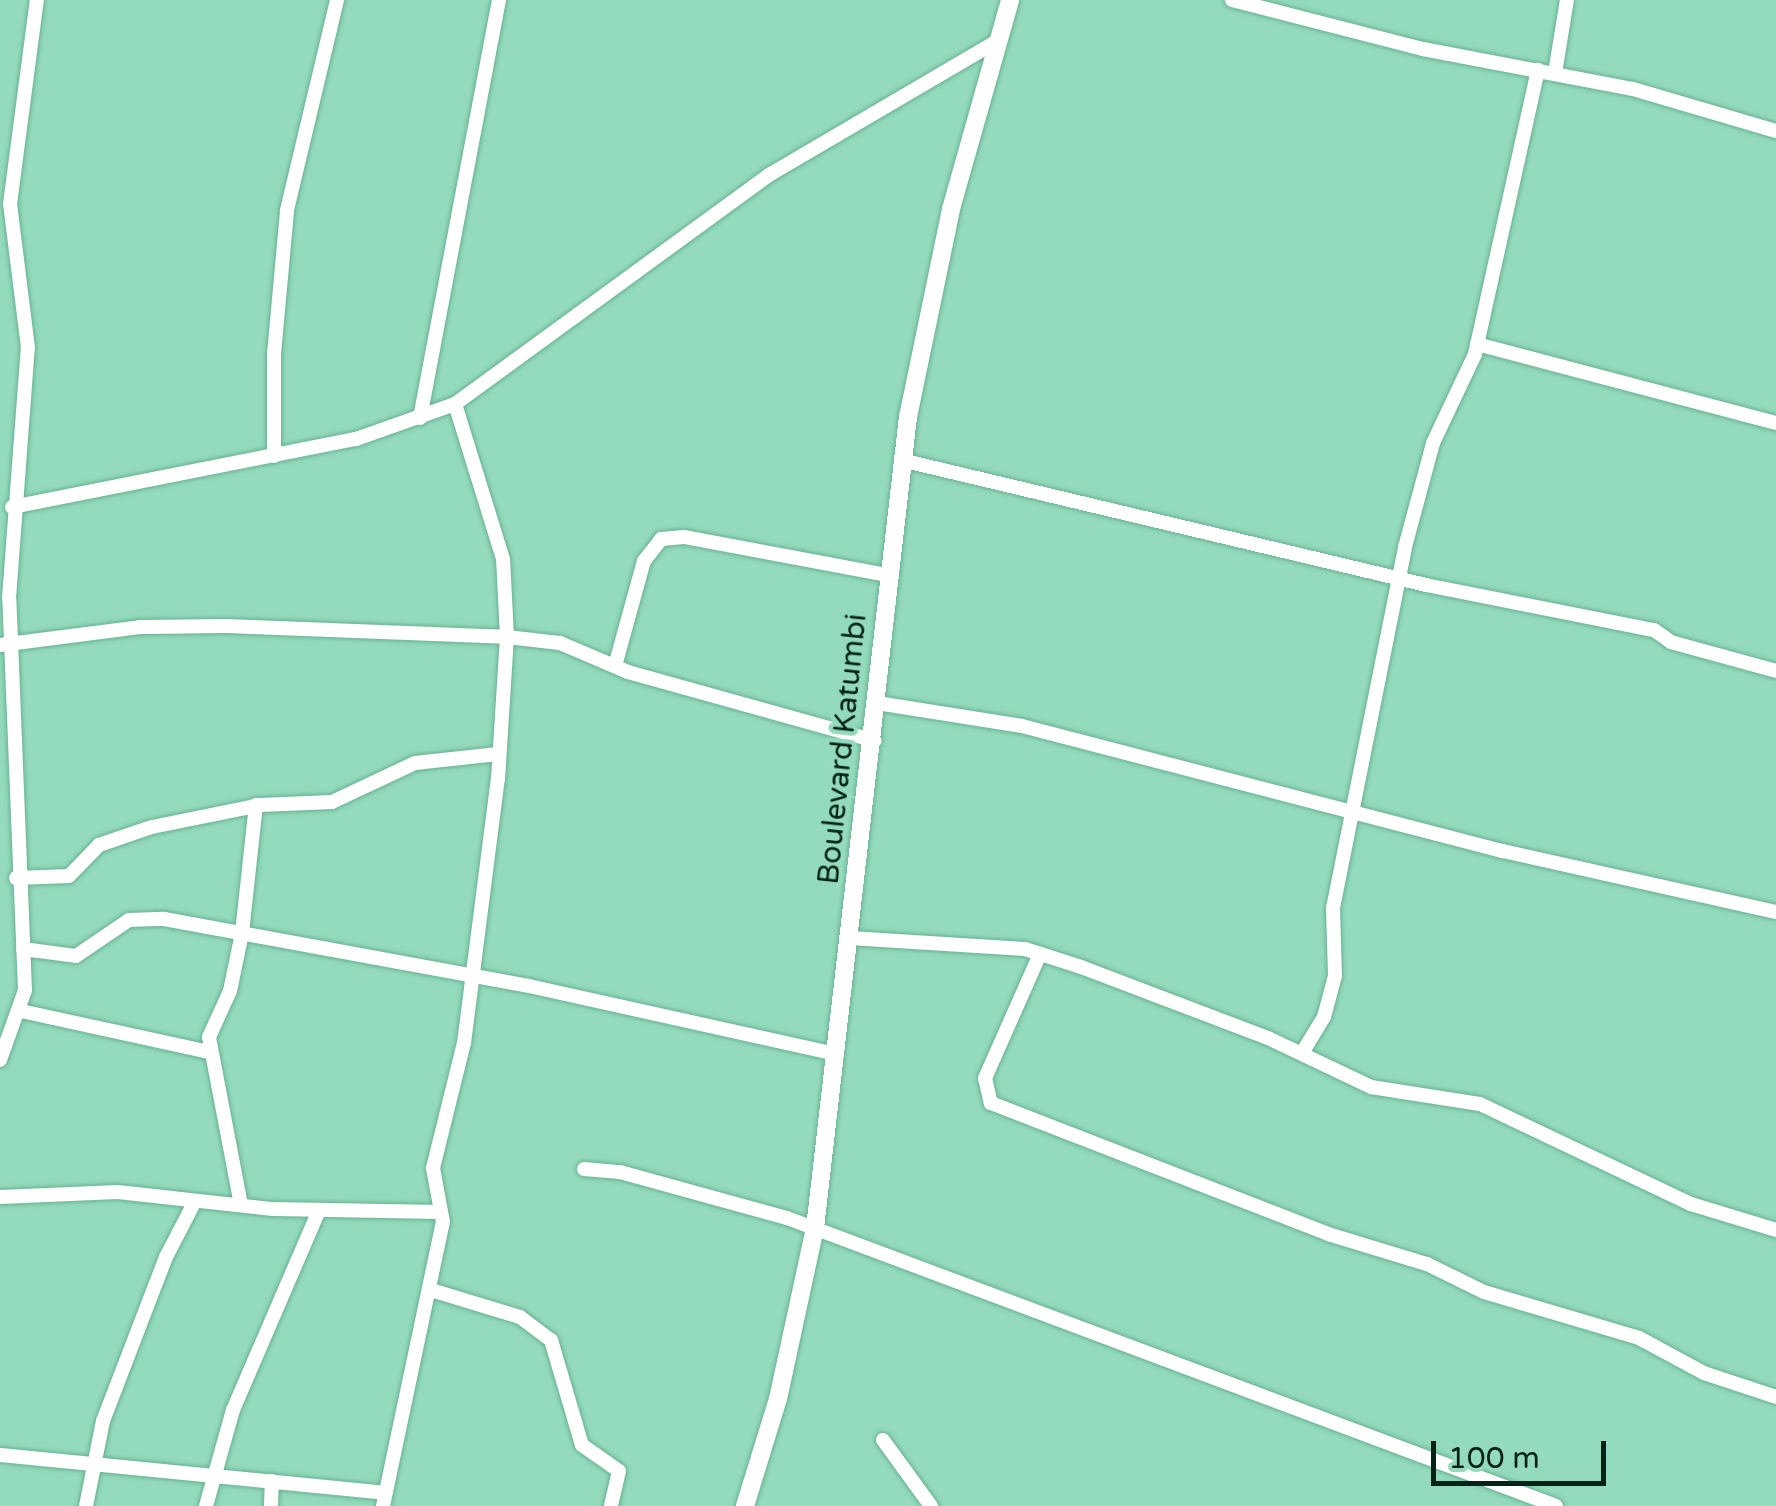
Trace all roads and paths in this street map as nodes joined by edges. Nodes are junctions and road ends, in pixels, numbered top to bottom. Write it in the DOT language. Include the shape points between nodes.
graph roads {
  1 [pos="38,0"];
  2 [pos="337,0"];
  3 [pos="499,0"];
  4 [pos="1010,0"];
  5 [pos="1232,0"];
  6 [pos="1566,0"];
  7 [pos="999,40"];
  8 [pos="1538,70"];
  9 [pos="1555,73"];
  10 [pos="19,123"];
  11 [pos="1776,132"];
  12 [pos="0,168"];
  13 [pos="1477,344"];
  14 [pos="456,404"];
  15 [pos="420,418"];
  16 [pos="1776,423"];
  17 [pos="274,456"];
  18 [pos="901,460"];
  19 [pos="12,507"];
  20 [pos="887,575"];
  21 [pos="1402,580"];
  22 [pos="507,636"];
  23 [pos="7,644"];
  24 [pos="615,666"];
  25 [pos="7,671"];
  26 [pos="1776,671"];
  27 [pos="878,703"];
  28 [pos="874,742"];
  29 [pos="498,754"];
  30 [pos="256,805"];
  31 [pos="1354,812"];
  32 [pos="16,878"];
  33 [pos="1776,912"];
  34 [pos="242,933"];
  35 [pos="850,938"];
  36 [pos="23,950"];
  37 [pos="1040,954"];
  38 [pos="468,979"];
  39 [pos="21,1011"];
  40 [pos="210,1052"];
  41 [pos="1302,1053"];
  42 [pos="835,1054"];
  43 [pos="0,1060"];
  44 [pos="584,1169"];
  45 [pos="0,1197"];
  46 [pos="195,1201"];
  47 [pos="241,1204"];
  48 [pos="319,1210"];
  49 [pos="441,1212"];
  50 [pos="815,1228"];
  51 [pos="1776,1230"];
  52 [pos="431,1290"];
  53 [pos="1776,1397"];
  54 [pos="883,1440"];
  55 [pos="0,1455"];
  56 [pos="90,1464"];
  57 [pos="212,1475"];
  58 [pos="272,1481"];
  59 [pos="384,1500"];
  60 [pos="86,1506"];
  61 [pos="206,1506"];
  62 [pos="271,1506"];
  63 [pos="611,1506"];
  64 [pos="745,1506"];
  65 [pos="930,1506"];
  66 [pos="1556,1506"];
  1 -- 10 [label="street"];
  2 -- 17 [label="street" via="301,132 285,228"];
  3 -- 15 [label="street"];
  4 -- 7 [label="street, Boulevard Katumbi"];
  5 -- 8 [label="street"];
  6 -- 9 [label="street"];
  7 -- 14 [label="street" via="769,176"];
  7 -- 18 [label="street, Boulevard Katumbi" via="932,293"];
  8 -- 9 [label="street"];
  8 -- 13 [label="street"];
  9 -- 11 [label="street"];
  10 -- 12 [label="street"];
  10 -- 19 [label="street" via="10,204 29,390"];
  13 -- 16 [label="street"];
  13 -- 21 [label="street" via="1433,444"];
  14 -- 15 [label="street"];
  14 -- 22 [label="street" via="500,537"];
  15 -- 17 [label="street" via="379,434"];
  17 -- 19 [label="street"];
  18 -- 20 [label="street, Boulevard Katumbi"];
  18 -- 21 [label="street"];
  19 -- 23 [label="street"];
  20 -- 24 [label="street" via="684,537 661,539 644,560"];
  20 -- 27 [label="street, Boulevard Katumbi"];
  21 -- 26 [label="street" via="1654,630 1671,642"];
  21 -- 31 [label="street"];
  22 -- 23 [label="street" via="226,626 140,628"];
  22 -- 24 [label="street" via="560,642"];
  22 -- 29 [label="street"];
  23 -- 25 [label="street"];
  24 -- 28 [label="street"];
  25 -- 32 [label="street"];
  27 -- 28 [label="street, Boulevard Katumbi"];
  27 -- 31 [label="street" via="1040,730"];
  28 -- 35 [label="street, Boulevard Katumbi"];
  29 -- 30 [label="street" via="415,763 332,802"];
  29 -- 38 [label="street" via="489,869"];
  30 -- 32 [label="street" via="99,845 68,876"];
  30 -- 34 [label="street"];
  31 -- 33 [label="street"];
  31 -- 41 [label="street" via="1333,908 1331,992"];
  32 -- 36 [label="street"];
  34 -- 36 [label="street" via="149,918 128,920 76,956"];
  34 -- 38 [label="street"];
  34 -- 40 [label="street"];
  35 -- 37 [label="street"];
  35 -- 42 [label="street, Boulevard Katumbi"];
  36 -- 39 [label="street"];
  37 -- 41 [label="street"];
  37 -- 53 [label="street" via="986,1078 991,1103 1328,1234 1427,1264 1484,1292 1639,1338 1704,1373"];
  38 -- 42 [label="street" via="540,988"];
  38 -- 49 [label="street" via="464,1043 433,1168"];
  39 -- 40 [label="street"];
  39 -- 43 [label="street"];
  40 -- 47 [label="street"];
  41 -- 51 [label="street" via="1371,1087 1480,1104 1691,1204"];
  42 -- 50 [label="street, Boulevard Katumbi"];
  44 -- 50 [label="street" via="635,1176"];
  45 -- 46 [label="street" via="118,1192"];
  46 -- 47 [label="street"];
  46 -- 56 [label="street" via="166,1256"];
  47 -- 48 [label="street"];
  48 -- 49 [label="street"];
  48 -- 57 [label="street"];
  49 -- 52 [label="street"];
  50 -- 64 [label="street, Boulevard Katumbi" via="778,1399"];
  50 -- 66 [label="street"];
  52 -- 59 [label="street"];
  52 -- 63 [label="street" via="520,1317 550,1340 582,1446 618,1471"];
  54 -- 65 [label="street"];
  55 -- 56 [label="street"];
  56 -- 57 [label="street"];
  56 -- 60 [label="street"];
  57 -- 58 [label="street"];
  57 -- 61 [label="street"];
  58 -- 59 [label="street"];
  58 -- 62 [label="street"];
}
